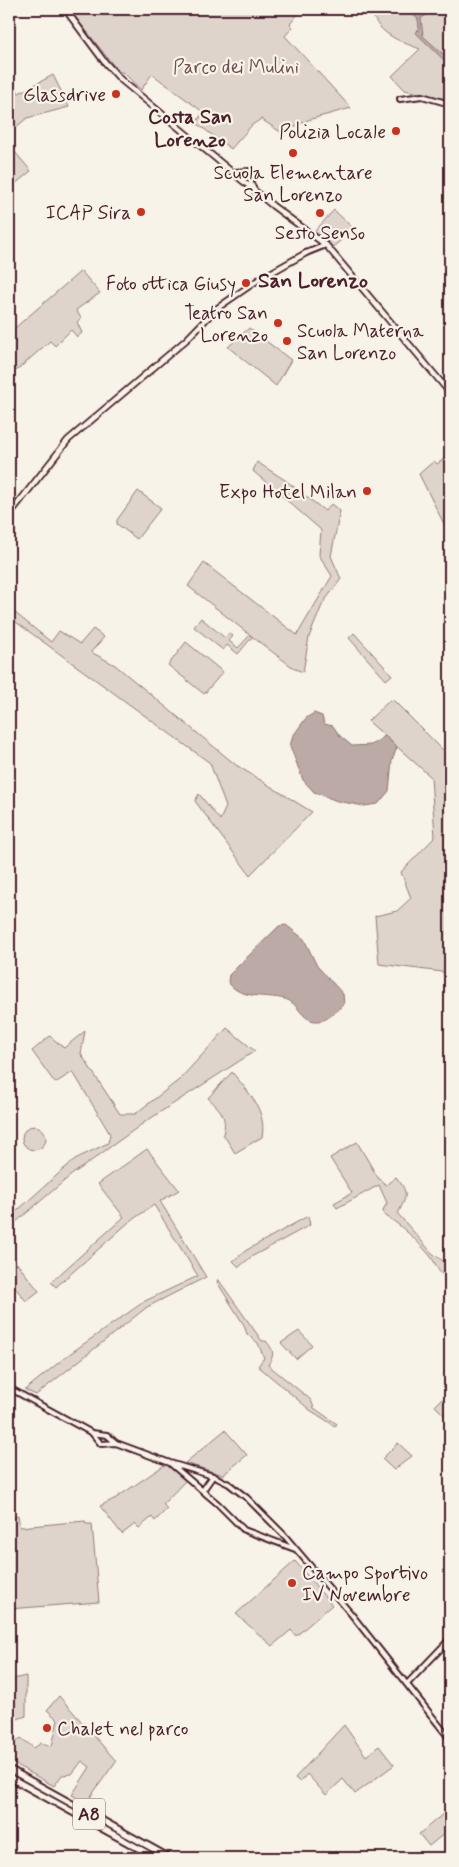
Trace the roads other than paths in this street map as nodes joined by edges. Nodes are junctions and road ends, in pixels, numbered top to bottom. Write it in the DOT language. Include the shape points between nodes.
graph roads {
  1 [pos="65,9"];
  2 [pos="400,99"];
  3 [pos="450,104"];
  4 [pos="251,171"];
  5 [pos="234,172"];
  6 [pos="245,173"];
  7 [pos="241,178"];
  8 [pos="254,190"];
  9 [pos="326,245"];
  10 [pos="306,253"];
  11 [pos="450,392"];
  12 [pos="9,515"];
  13 [pos="9,1388"];
  14 [pos="100,1437"];
  15 [pos="109,1437"];
  16 [pos="116,1443"];
  17 [pos="107,1444"];
  18 [pos="170,1463"];
  19 [pos="213,1476"];
  20 [pos="203,1490"];
  21 [pos="284,1535"];
  22 [pos="280,1542"];
  23 [pos="297,1550"];
  24 [pos="450,1639"];
  25 [pos="407,1684"];
  26 [pos="450,1739"];
  27 [pos="9,1769"];
  28 [pos="9,1777"];
  29 [pos="156,1858"];
  30 [pos="170,1858"];
  1 -- 5 [label="main road" via="120,79"];
  2 -- 3 [label="street" via="422,96"];
  4 -- 6 [label="street"];
  4 -- 7 [label="street"];
  4 -- 8 [label="street"];
  5 -- 6 [label="street"];
  5 -- 7 [label="main road"];
  6 -- 7 [label="street"];
  7 -- 8 [label="main road"];
  8 -- 9 [label="main road"];
  9 -- 10 [label="street"];
  9 -- 11 [label="main road"];
  10 -- 12 [label="main road" via="264,276 216,309 186,340 68,440"];
  13 -- 14 [label="street"];
  14 -- 15 [label="street" via="105,1434"];
  14 -- 17 [label="street" via="102,1444"];
  15 -- 16 [label="street"];
  15 -- 17 [label="street"];
  16 -- 17 [label="street"];
  16 -- 18 [label="street"];
  18 -- 19 [label="street"];
  18 -- 20 [label="street"];
  19 -- 20 [label="street"];
  19 -- 21 [label="street" via="247,1498"];
  20 -- 22 [label="street" via="244,1530"];
  21 -- 22 [label="street"];
  21 -- 23 [label="street"];
  22 -- 23 [label="street"];
  23 -- 25 [label="street"];
  24 -- 25 [label="street"];
  25 -- 26 [label="street"];
  27 -- 30 [label="highway, A8"];
  28 -- 29 [label="highway, A8"];
}
